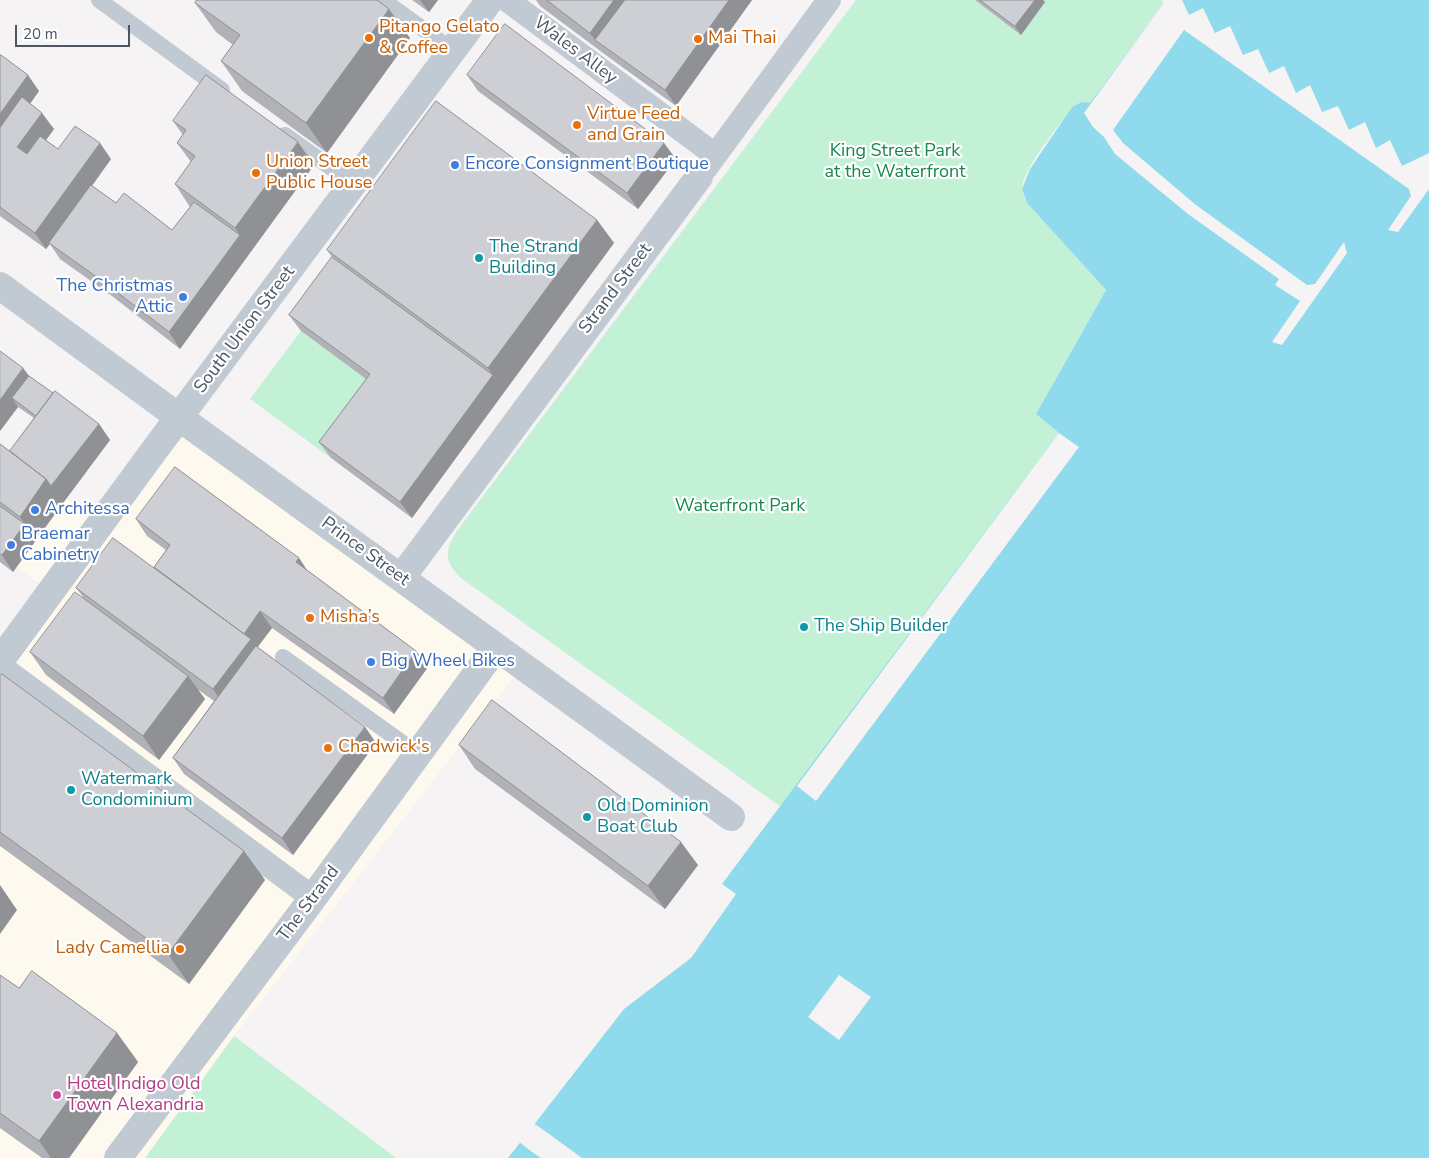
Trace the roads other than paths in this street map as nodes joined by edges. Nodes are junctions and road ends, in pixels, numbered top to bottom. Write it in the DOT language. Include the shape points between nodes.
graph roads {
  1 [pos="98,0"];
  2 [pos="383,0"];
  3 [pos="490,0"];
  4 [pos="507,0"];
  5 [pos="830,0"];
  6 [pos="452,50"];
  7 [pos="235,99"];
  8 [pos="275,128"];
  9 [pos="715,155"];
  10 [pos="699,177"];
  11 [pos="354,184"];
  12 [pos="0,286"];
  13 [pos="180,418"];
  14 [pos="402,578"];
  15 [pos="496,647"];
  16 [pos="283,657"];
  17 [pos="1,659"];
  18 [pos="418,754"];
  19 [pos="731,817"];
  20 [pos="313,898"];
  21 [pos="118,1158"];
  1 -- 7 [label="lane"];
  2 -- 6 [label="lane"];
  3 -- 6 [label="street, South Union Street"];
  4 -- 9 [label="street, Wales Alley"];
  5 -- 9 [label="street, Strand Street"];
  6 -- 11 [label="street, South Union Street"];
  8 -- 11 [label="lane"];
  9 -- 10 [label="street, Strand Street"];
  10 -- 14 [label="street, Strand Street"];
  11 -- 13 [label="street, South Union Street"];
  12 -- 13 [label="street, Prince Street"];
  13 -- 14 [label="street, Prince Street"];
  13 -- 17 [label="street, South Union Street"];
  14 -- 15 [label="street, Prince Street"];
  15 -- 18 [label="street, The Strand"];
  15 -- 19 [label="street, Prince Street"];
  16 -- 18 [label="lane"];
  17 -- 20 [label="street"];
  18 -- 20 [label="street, The Strand"];
  20 -- 21 [label="street, The Strand"];
}
